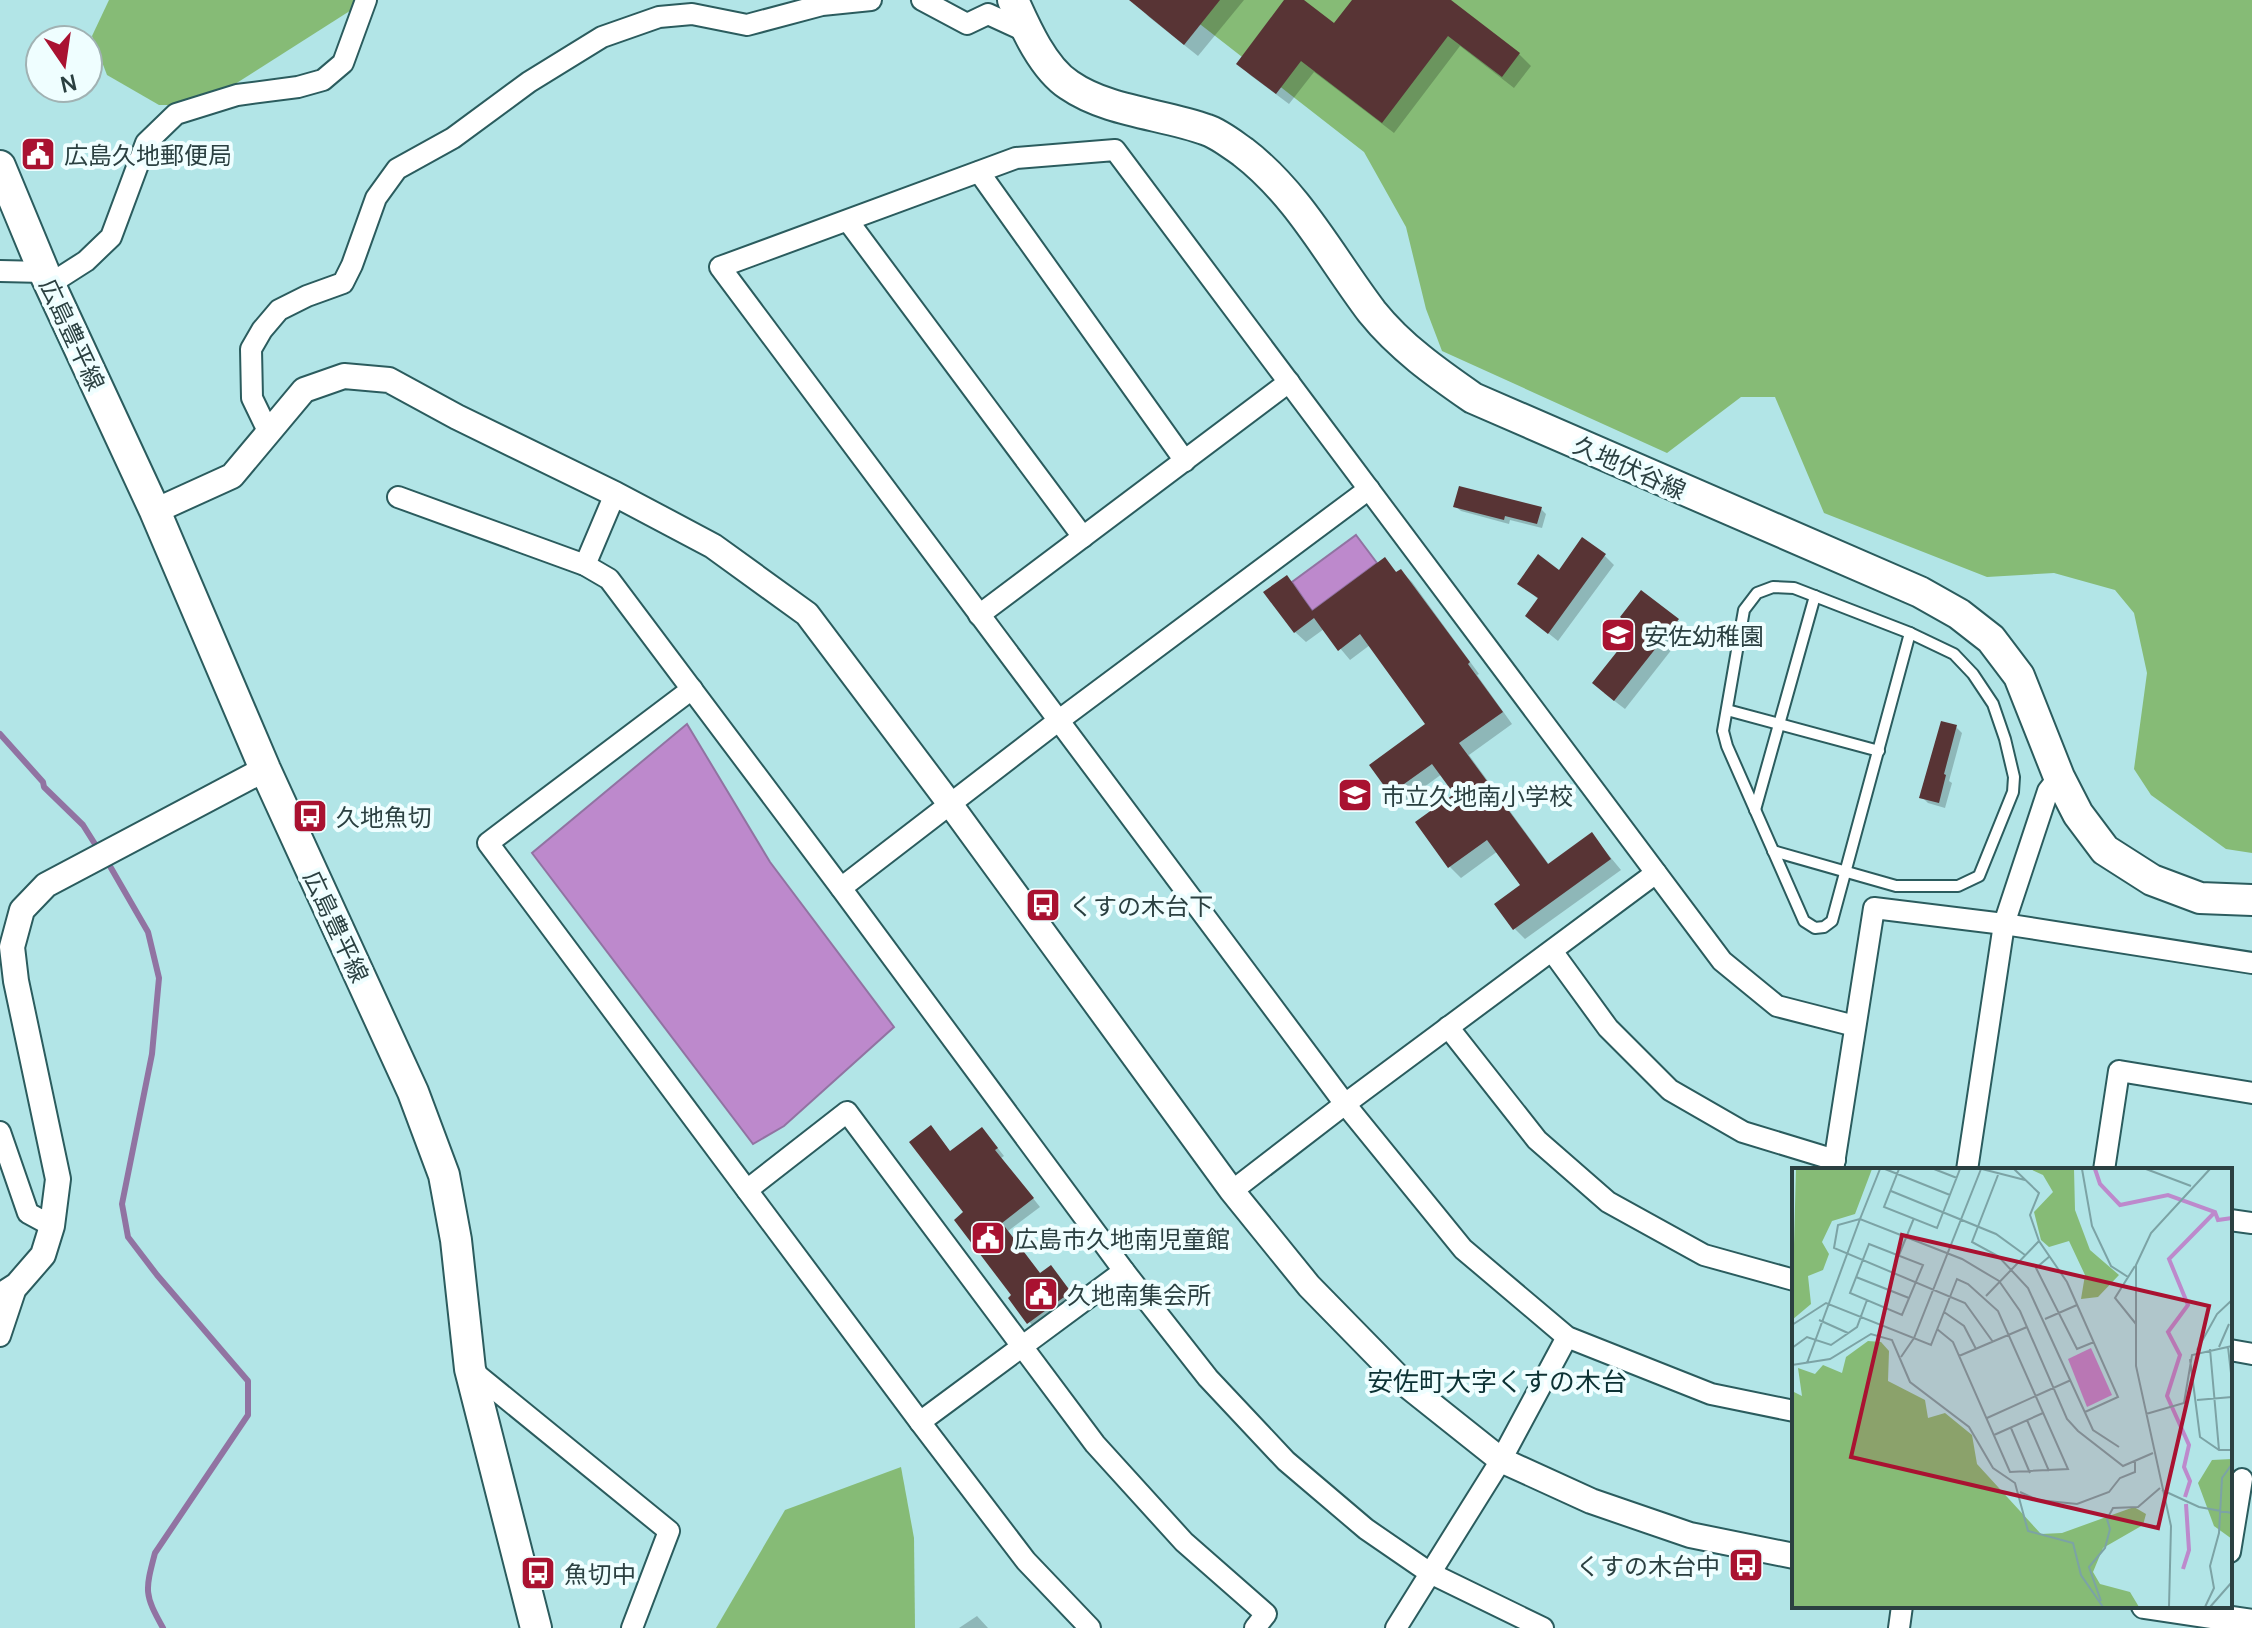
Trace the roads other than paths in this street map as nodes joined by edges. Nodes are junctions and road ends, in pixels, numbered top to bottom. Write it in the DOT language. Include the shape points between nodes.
graph roads {
  1 [pos="366,0"];
  2 [pos="871,0"];
  3 [pos="922,0"];
  4 [pos="1013,0"];
  5 [pos="1027,32"];
  6 [pos="0,166"];
  7 [pos="979,172"];
  8 [pos="848,221"];
  9 [pos="0,271"];
  10 [pos="47,278"];
  11 [pos="1289,382"];
  12 [pos="268,431"];
  13 [pos="1185,461"];
  14 [pos="1369,489"];
  15 [pos="615,494"];
  16 [pos="398,497"];
  17 [pos="155,511"];
  18 [pos="1083,537"];
  19 [pos="585,565"];
  20 [pos="1815,596"];
  21 [pos="979,615"];
  22 [pos="1910,633"];
  23 [pos="692,689"];
  24 [pos="1727,710"];
  25 [pos="1058,721"];
  26 [pos="1779,724"];
  27 [pos="1879,751"];
  28 [pos="265,769"];
  29 [pos="2059,777"];
  30 [pos="950,804"];
  31 [pos="1755,810"];
  32 [pos="1773,851"];
  33 [pos="1846,872"];
  34 [pos="1656,873"];
  35 [pos="841,888"];
  36 [pos="2252,900"];
  37 [pos="2004,924"];
  38 [pos="1552,951"];
  39 [pos="2252,963"];
  40 [pos="1855,1026"];
  41 [pos="1448,1027"];
  42 [pos="2252,1093"];
  43 [pos="1345,1104"];
  44 [pos="0,1132"];
  45 [pos="1834,1165"];
  46 [pos="1967,1168"];
  47 [pos="2104,1168"];
  48 [pos="747,1190"];
  49 [pos="1232,1191"];
  50 [pos="2232,1220"];
  51 [pos="2252,1223"];
  52 [pos="52,1226"];
  53 [pos="1124,1271"];
  54 [pos="1792,1279"];
  55 [pos="8,1290"];
  56 [pos="0,1336"];
  57 [pos="1567,1337"];
  58 [pos="1023,1346"];
  59 [pos="2232,1350"];
  60 [pos="2252,1354"];
  61 [pos="470,1369"];
  62 [pos="1792,1411"];
  63 [pos="920,1422"];
  64 [pos="1501,1460"];
  65 [pos="2241,1479"];
  66 [pos="2232,1539"];
  67 [pos="1792,1556"];
  68 [pos="1430,1573"];
  69 [pos="1902,1608"];
  70 [pos="2158,1608"];
  71 [pos="2220,1617"];
  72 [pos="2252,1622"];
  73 [pos="536,1628"];
  74 [pos="632,1628"];
  75 [pos="1090,1628"];
  76 [pos="1255,1628"];
  77 [pos="1396,1628"];
  78 [pos="1543,1628"];
  79 [pos="1899,1628"];
  1 -- 10 [label="street" via="343,63 323,80 237,95 176,114 146,143 111,237 86,261"];
  2 -- 12 [label="street" via="822,5 747,25 692,14 659,17 616,32 397,169 376,198 343,283 279,310 251,349 252,398"];
  3 -- 5 [label="street" via="967,24 988,14"];
  4 -- 5 [label="main road, 久地伏谷線"];
  5 -- 29 [label="main road, 久地伏谷線" via="1068,85 1106,102 1210,130 1244,154 1286,192 1374,315 1424,365 1473,398 1920,592 1959,614 1991,639 2019,676"];
  6 -- 10 [label="main road, 広島豊平線"];
  7 -- 8 [label="street"];
  7 -- 11 [label="street" via="1016,158 1115,150"];
  7 -- 13 [label="street"];
  8 -- 18 [label="street"];
  8 -- 21 [label="street" via="720,267"];
  9 -- 10 [label="street"];
  10 -- 17 [label="main road, 広島豊平線"];
  11 -- 13 [label="street"];
  11 -- 14 [label="street"];
  12 -- 15 [label="street" via="304,390 344,376 389,380"];
  12 -- 17 [label="street" via="232,476"];
  13 -- 18 [label="street"];
  14 -- 25 [label="street"];
  14 -- 34 [label="street"];
  15 -- 19 [label="street"];
  15 -- 30 [label="street" via="713,546 807,614"];
  16 -- 19 [label="street"];
  17 -- 28 [label="main road, 広島豊平線"];
  18 -- 21 [label="street"];
  19 -- 23 [label="street" via="609,579"];
  20 -- 22 [label="lane"];
  20 -- 24 [label="lane" via="1794,588 1757,593 1744,610"];
  20 -- 26 [label="lane"];
  21 -- 25 [label="street"];
  22 -- 27 [label="lane"];
  22 -- 33 [label="lane" via="1954,654 1993,704 2014,777 2013,792 1979,876 1958,886 1896,886"];
  23 -- 35 [label="street"];
  23 -- 48 [label="street" via="488,843"];
  24 -- 26 [label="lane"];
  24 -- 31 [label="lane" via="1727,746"];
  25 -- 30 [label="street"];
  25 -- 43 [label="street"];
  26 -- 27 [label="lane"];
  26 -- 31 [label="lane"];
  27 -- 33 [label="lane"];
  28 -- 52 [label="street" via="46,885 22,910 12,947 58,1179"];
  28 -- 61 [label="main road, 広島豊平線" via="413,1092 444,1175"];
  29 -- 36 [label="main road, 久地伏谷線" via="2105,850 2152,880 2200,898"];
  29 -- 37 [label="street" via="2048,791"];
  30 -- 35 [label="street"];
  30 -- 49 [label="street"];
  31 -- 32 [label="lane"];
  32 -- 33 [label="lane"];
  32 -- 33 [label="lane" via="1804,921 1815,928 1832,921"];
  34 -- 38 [label="street"];
  34 -- 40 [label="street" via="1722,961 1777,1006"];
  35 -- 53 [label="street"];
  37 -- 39 [label="street"];
  37 -- 40 [label="street" via="1874,908"];
  37 -- 46 [label="street"];
  38 -- 41 [label="street"];
  38 -- 45 [label="street" via="1608,1028 1670,1090 1743,1132"];
  40 -- 45 [label="street"];
  41 -- 43 [label="street"];
  41 -- 54 [label="street" via="1537,1140 1608,1202 1704,1255"];
  42 -- 47 [label="street" via="2119,1071"];
  43 -- 49 [label="street"];
  43 -- 57 [label="street" via="1463,1249"];
  44 -- 52 [label="street" via="28,1213"];
  48 -- 58 [label="street" via="847,1112"];
  48 -- 63 [label="street"];
  49 -- 64 [label="street" via="1309,1286 1403,1382"];
  50 -- 51 [label="street"];
  52 -- 55 [label="street" via="43,1255"];
  53 -- 58 [label="street"];
  53 -- 68 [label="street" via="1208,1378 1286,1461 1366,1529"];
  55 -- 56 [label="street"];
  57 -- 62 [label="street" via="1711,1394"];
  57 -- 64 [label="street"];
  58 -- 63 [label="street"];
  58 -- 76 [label="street" via="1104,1455 1184,1542 1266,1614"];
  59 -- 60 [label="street"];
  61 -- 73 [label="main road, 広島豊平線"];
  61 -- 74 [label="street" via="669,1531"];
  63 -- 75 [label="street" via="1026,1561"];
  64 -- 67 [label="street" via="1591,1501 1690,1535"];
  64 -- 68 [label="street"];
  65 -- 66 [label="street"];
  68 -- 77 [label="street"];
  68 -- 78 [label="street"];
  69 -- 79 [label="street"];
  70 -- 71 [label="street"];
  71 -- 72 [label="street"];
}
